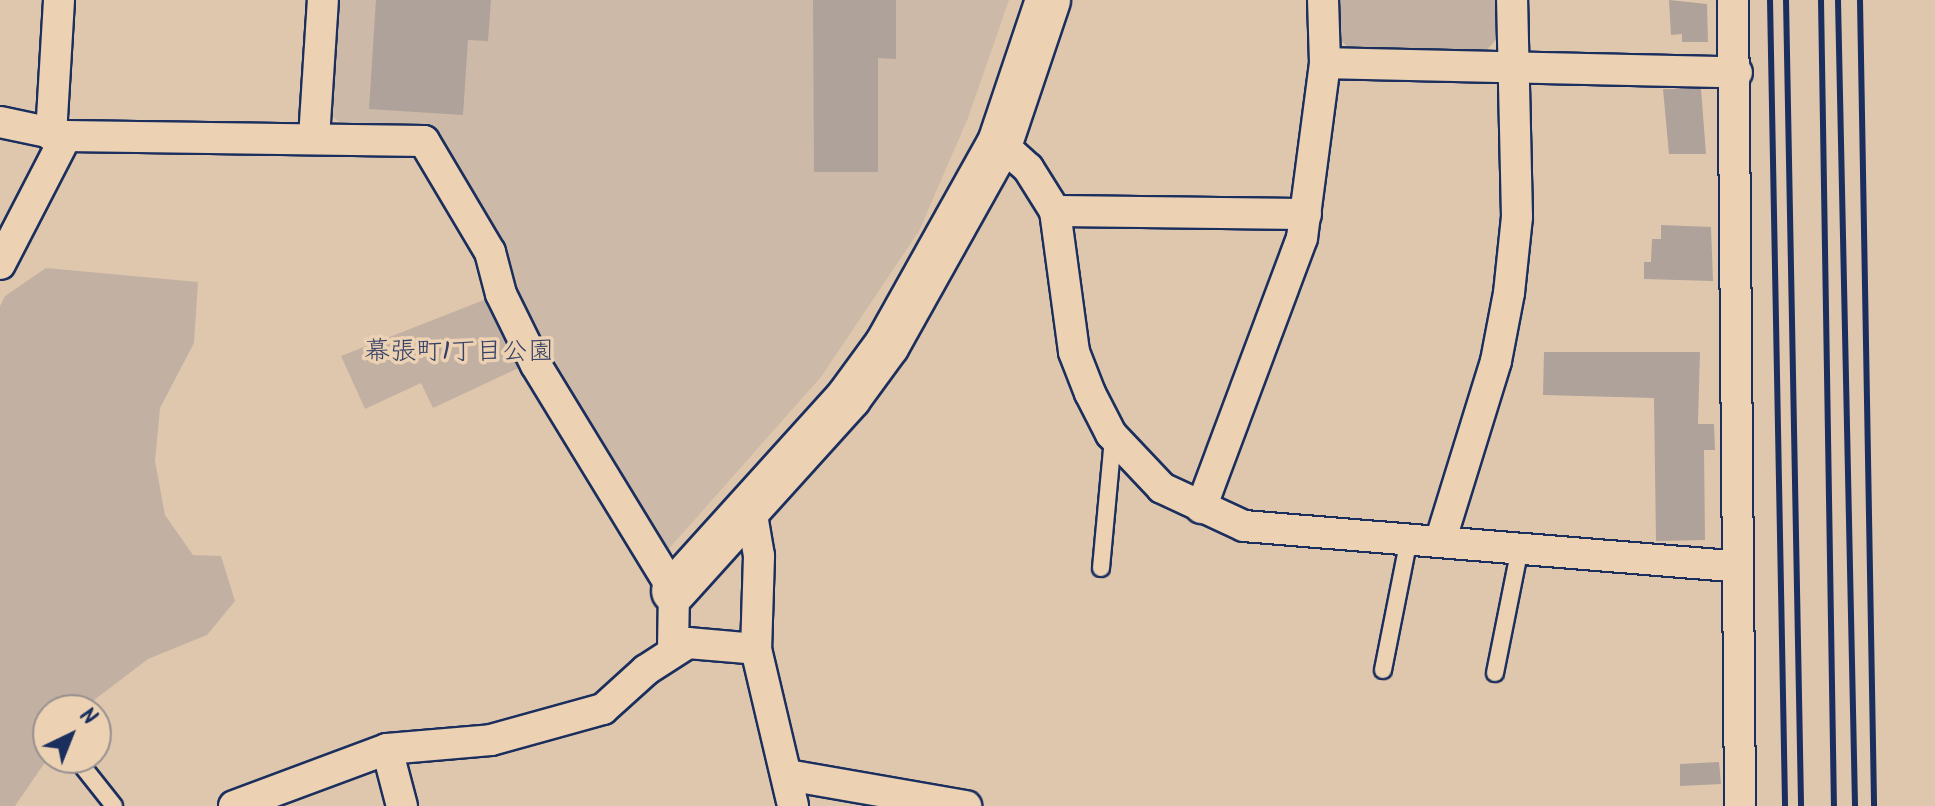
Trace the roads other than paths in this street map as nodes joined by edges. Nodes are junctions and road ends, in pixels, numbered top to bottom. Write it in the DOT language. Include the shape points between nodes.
graph roads {
  1 [pos="59,0"];
  2 [pos="323,0"];
  3 [pos="1048,0"];
  4 [pos="1323,0"];
  5 [pos="1512,0"];
  6 [pos="1733,0"];
  7 [pos="1325,63"];
  8 [pos="1514,66"];
  9 [pos="1737,72"];
  10 [pos="0,122"];
  11 [pos="59,135"];
  12 [pos="314,138"];
  13 [pos="1000,143"];
  14 [pos="1055,211"];
  15 [pos="1306,214"];
  16 [pos="0,264"];
  17 [pos="1114,437"];
  18 [pos="1201,508"];
  19 [pos="751,509"];
  20 [pos="1409,539"];
  21 [pos="1440,542"];
  22 [pos="1520,548"];
  23 [pos="1734,566"];
  24 [pos="1101,568"];
  25 [pos="674,591"];
  26 [pos="756,649"];
  27 [pos="673,650"];
  28 [pos="1383,670"];
  29 [pos="1495,673"];
  30 [pos="387,749"];
  31 [pos="89,774"];
  32 [pos="788,775"];
  33 [pos="114,806"];
  34 [pos="234,806"];
  35 [pos="402,806"];
  36 [pos="793,806"];
  37 [pos="966,806"];
  38 [pos="1740,806"];
  1 -- 11 [label="street"];
  2 -- 12 [label="street"];
  3 -- 13 [label="street"];
  4 -- 7 [label="street"];
  5 -- 8 [label="street"];
  6 -- 9 [label="street"];
  7 -- 8 [label="street"];
  7 -- 15 [label="street"];
  8 -- 9 [label="street"];
  8 -- 21 [label="street" via="1517,217 1509,293 1496,361"];
  9 -- 23 [label="street"];
  10 -- 11 [label="street"];
  11 -- 12 [label="street"];
  11 -- 16 [label="street"];
  12 -- 25 [label="street" via="424,141 490,252 501,294 536,365"];
  13 -- 14 [label="street" via="1028,168"];
  13 -- 19 [label="street" via="887,345"];
  14 -- 15 [label="street"];
  14 -- 17 [label="street" via="1074,352"];
  15 -- 18 [label="street" via="1302,238"];
  17 -- 18 [label="street" via="1162,488"];
  17 -- 24 [label="lane"];
  18 -- 20 [label="street" via="1244,526"];
  19 -- 25 [label="street"];
  19 -- 26 [label="street" via="759,556"];
  20 -- 21 [label="street"];
  20 -- 28 [label="lane"];
  21 -- 22 [label="street"];
  22 -- 23 [label="street"];
  22 -- 29 [label="lane"];
  23 -- 38 [label="street"];
  25 -- 27 [label="street"];
  26 -- 27 [label="street" via="688,643"];
  26 -- 32 [label="street"];
  27 -- 30 [label="street" via="603,709 553,727 491,740"];
  30 -- 34 [label="street"];
  30 -- 35 [label="street"];
  31 -- 33 [label="lane"];
  32 -- 36 [label="street"];
  32 -- 37 [label="street"];
}
